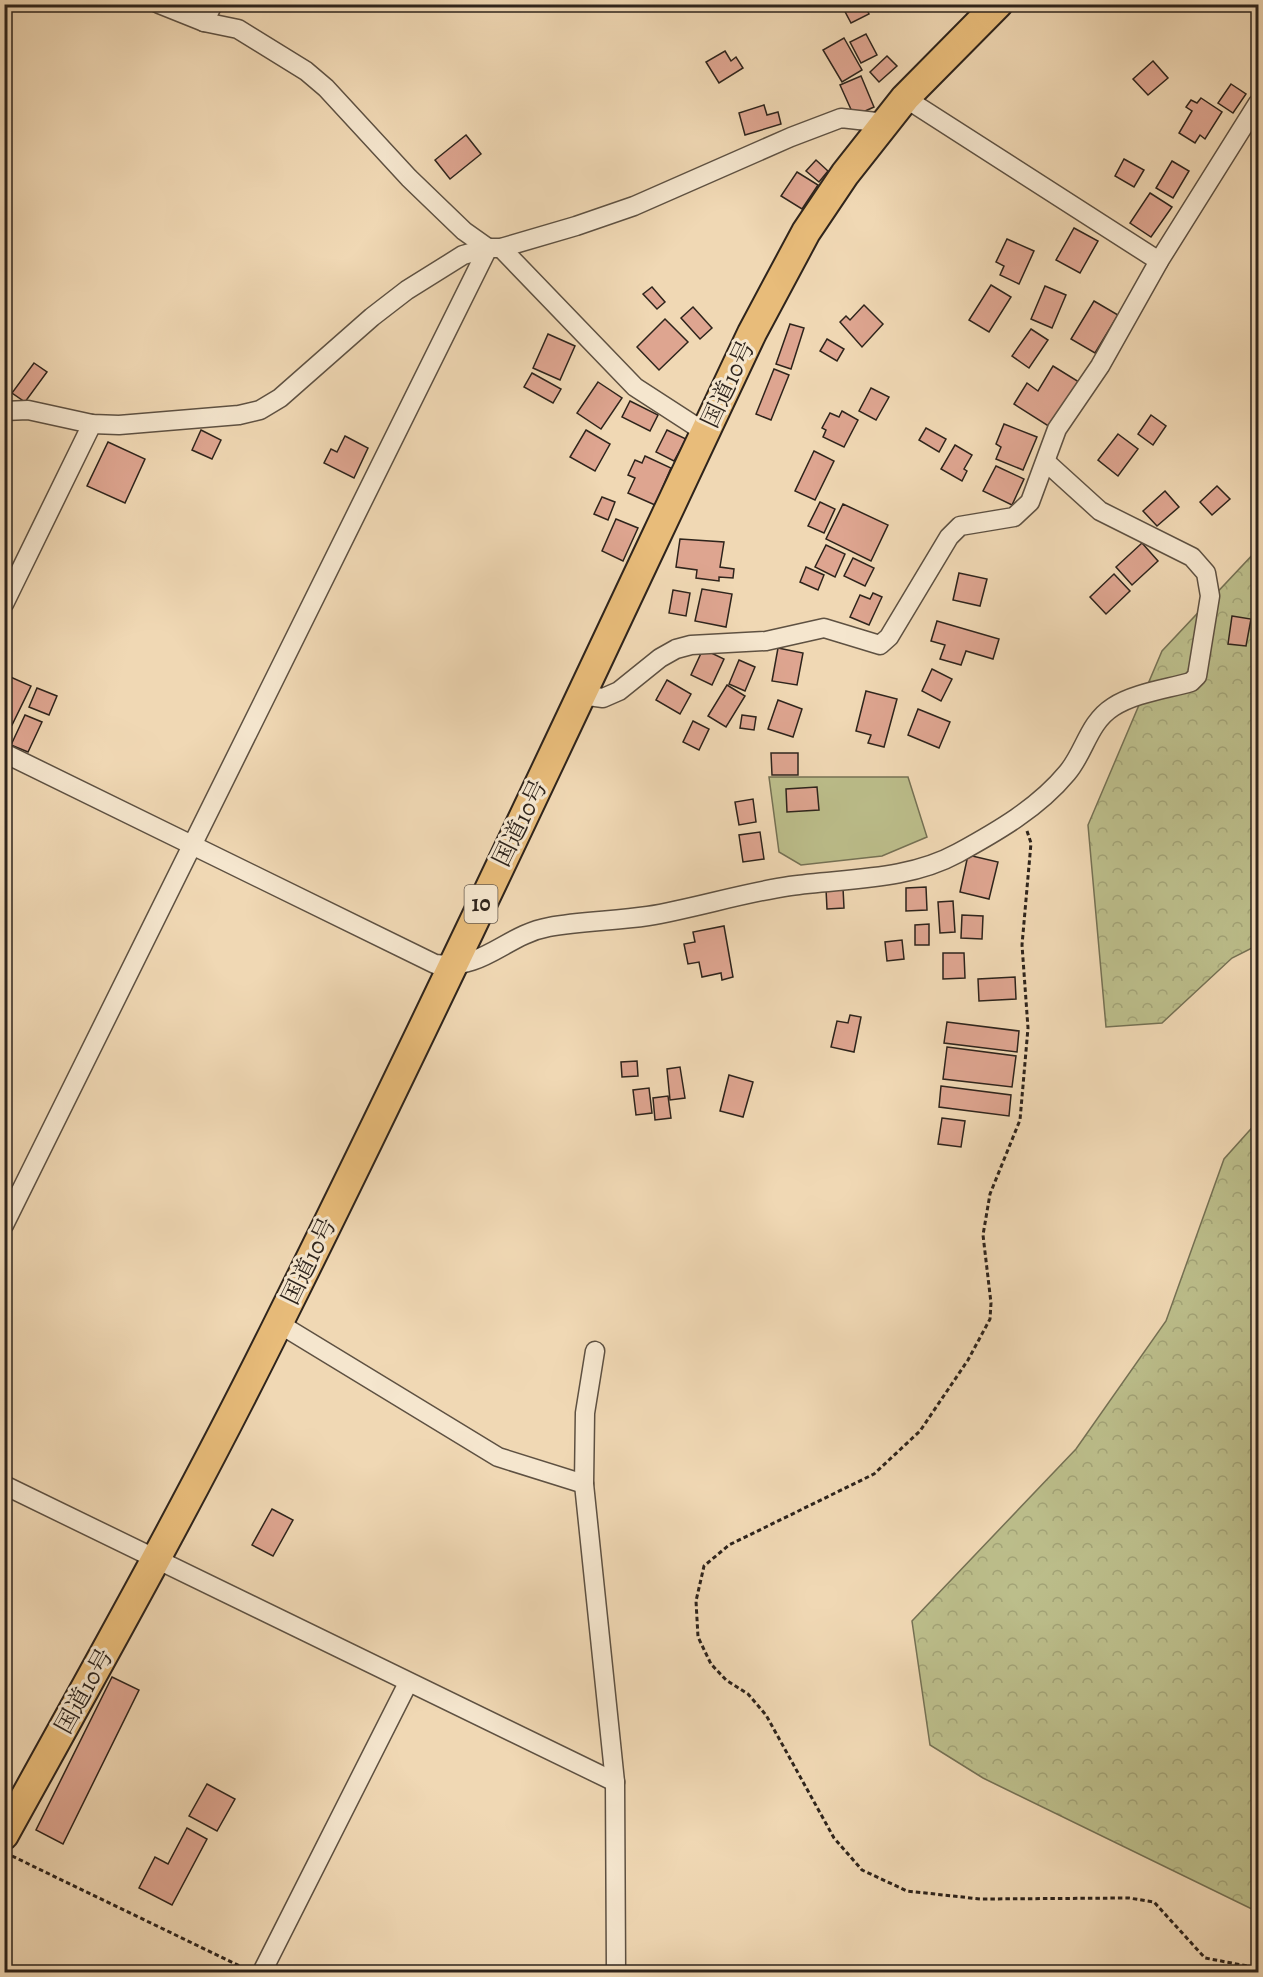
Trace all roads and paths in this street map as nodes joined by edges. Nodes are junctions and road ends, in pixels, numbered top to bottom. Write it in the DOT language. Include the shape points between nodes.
graph roads {
  1 [pos="159,4"];
  2 [pos="213,4"];
  3 [pos="999,4"];
  4 [pos="204,22"];
  5 [pos="905,98"];
  6 [pos="1258,103"];
  7 [pos="885,123"];
  8 [pos="495,248"];
  9 [pos="1159,261"];
  10 [pos="4,411"];
  11 [pos="92,424"];
  12 [pos="706,433"];
  13 [pos="1046,462"];
  14 [pos="4,604"];
  15 [pos="581,695"];
  16 [pos="4,753"];
  17 [pos="1022,816"];
  18 [pos="193,845"];
  19 [pos="452,966"];
  20 [pos="4,1225"];
  21 [pos="279,1323"];
  22 [pos="595,1351"];
  23 [pos="584,1484"];
  24 [pos="4,1485"];
  25 [pos="156,1561"];
  26 [pos="408,1683"];
  27 [pos="615,1782"];
  28 [pos="4,1835"];
  29 [pos="4,1852"];
  30 [pos="1258,1968"];
  31 [pos="253,1972"];
  32 [pos="262,1972"];
  33 [pos="616,1972"];
  1 -- 4 [label="street"];
  2 -- 4 [label="street"];
  3 -- 5 [label="highway, 国道10号 / 10"];
  4 -- 8 [label="street" via="238,29 306,71 464,231"];
  5 -- 7 [label="highway, 国道10号 / 10"];
  5 -- 9 [label="street"];
  6 -- 9 [label="street"];
  7 -- 8 [label="street" via="841,118 634,206"];
  7 -- 12 [label="highway, 国道10号 / 10" via="806,232 752,333"];
  8 -- 11 [label="street" via="463,255 407,290 280,398 260,410 119,425"];
  8 -- 12 [label="street" via="635,387"];
  8 -- 18 [label="street"];
  9 -- 13 [label="street" via="1100,366 1057,429"];
  10 -- 11 [label="street" via="28,410"];
  11 -- 14 [label="street"];
  12 -- 15 [label="highway, 国道10号 / 10"];
  13 -- 15 [label="street" via="1030,502 1014,517 960,526 949,537 889,637 880,645 824,628 766,641 691,645 660,658 611,695"];
  13 -- 17 [label="street" via="1100,511 1192,557 1206,573 1210,596 1197,676 1191,682 1114,705 1098,719 1069,771"];
  15 -- 19 [label="highway, 国道10号 / 10"];
  16 -- 18 [label="street"];
  17 -- 19 [label="street" via="956,854 924,867 790,886 646,916 548,927 520,935 474,962"];
  17 -- 30 [label="path" via="1031,843 1022,945 1026,1062 1020,1120 990,1194 983,1235 990,1319 968,1360 920,1431 874,1474 729,1545 704,1566 696,1601 698,1637 711,1664 748,1694 766,1715 834,1838 862,1870 907,1891 980,1899 1129,1898 1154,1902 1205,1958"];
  18 -- 19 [label="street" via="435,964"];
  18 -- 20 [label="street"];
  19 -- 21 [label="highway, 国道10号 / 10"];
  21 -- 23 [label="street" via="498,1457"];
  21 -- 25 [label="highway, 国道10号 / 10"];
  22 -- 23 [label="street" via="585,1413"];
  23 -- 27 [label="street"];
  24 -- 25 [label="street"];
  25 -- 26 [label="street"];
  25 -- 28 [label="highway, 国道10号 / 10"];
  26 -- 27 [label="street"];
  26 -- 32 [label="street"];
  27 -- 33 [label="street"];
  29 -- 31 [label="path"];
}
